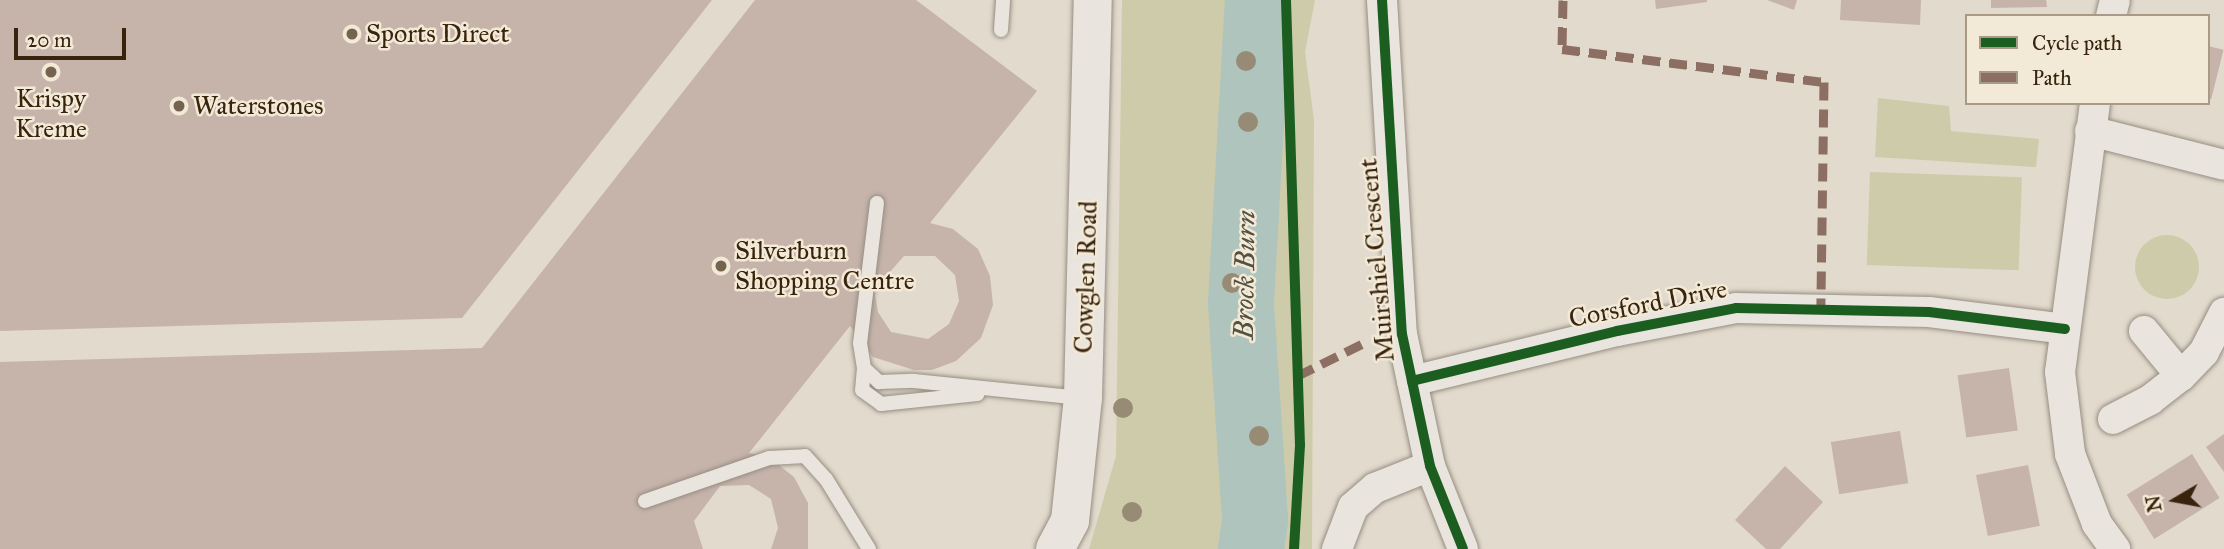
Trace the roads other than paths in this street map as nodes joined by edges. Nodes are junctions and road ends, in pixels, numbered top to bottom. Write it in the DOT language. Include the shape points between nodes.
graph roads {
  1 [pos="1003,0"];
  2 [pos="1093,0"];
  3 [pos="1381,0"];
  4 [pos="1001,30"];
  5 [pos="2093,117"];
  6 [pos="2224,165"];
  7 [pos="877,204"];
  8 [pos="2224,313"];
  9 [pos="2066,329"];
  10 [pos="2144,331"];
  11 [pos="864,368"];
  12 [pos="2181,376"];
  13 [pos="1412,381"];
  14 [pos="1006,391"];
  15 [pos="1083,398"];
  16 [pos="2113,419"];
  17 [pos="1430,466"];
  18 [pos="645,501"];
  19 [pos="869,549"];
  20 [pos="1055,549"];
  21 [pos="1337,549"];
  22 [pos="1463,549"];
  23 [pos="2115,549"];
  1 -- 4 [label="lane"];
  2 -- 15 [label="street, Cowglen Road"];
  3 -- 13 [label="street, Muirshiel Crescent" via="1402,334"];
  5 -- 6 [label="street"];
  5 -- 9 [label="street"];
  7 -- 11 [label="lane" via="860,343"];
  8 -- 12 [label="street" via="2204,352"];
  9 -- 13 [label="street, Corsford Drive" via="1929,312 1736,309 1617,331"];
  9 -- 23 [label="street" via="2060,372 2070,454 2097,524"];
  10 -- 12 [label="street"];
  11 -- 14 [label="lane" via="879,382"];
  11 -- 14 [label="lane" via="862,390 881,404"];
  12 -- 16 [label="street" via="2150,400"];
  13 -- 17 [label="street, Muirshiel Crescent"];
  14 -- 15 [label="lane"];
  15 -- 20 [label="street, Cowglen Road" via="1070,522"];
  17 -- 21 [label="street" via="1375,488 1353,507"];
  17 -- 22 [label="street, Muirshiel Crescent"];
  18 -- 19 [label="lane" via="769,458 805,456 826,479"];
}
